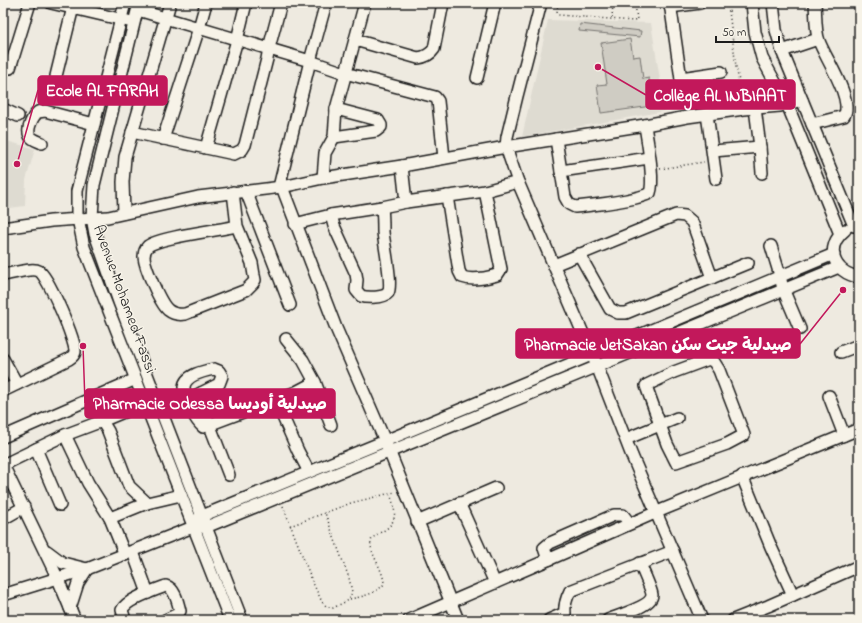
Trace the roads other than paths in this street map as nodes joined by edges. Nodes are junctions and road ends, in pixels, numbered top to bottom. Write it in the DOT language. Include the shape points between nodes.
graph roads {
  1 [pos="30,3"];
  2 [pos="51,3"];
  3 [pos="125,3"];
  4 [pos="170,3"];
  5 [pos="206,3"];
  6 [pos="246,3"];
  7 [pos="280,3"];
  8 [pos="326,3"];
  9 [pos="365,3"];
  10 [pos="443,3"];
  11 [pos="495,3"];
  12 [pos="541,3"];
  13 [pos="700,3"];
  14 [pos="752,3"];
  15 [pos="773,3"];
  16 [pos="815,3"];
  17 [pos="670,5"];
  18 [pos="73,6"];
  19 [pos="139,6"];
  20 [pos="166,18"];
  21 [pos="122,20"];
  22 [pos="134,22"];
  23 [pos="199,28"];
  24 [pos="818,39"];
  25 [pos="237,40"];
  26 [pos="355,40"];
  27 [pos="269,48"];
  28 [pos="782,51"];
  29 [pos="310,61"];
  30 [pos="10,68"];
  31 [pos="721,72"];
  32 [pos="345,73"];
  33 [pos="56,76"];
  34 [pos="477,78"];
  35 [pos="681,78"];
  36 [pos="683,93"];
  37 [pos="802,100"];
  38 [pos="787,104"];
  39 [pos="750,108"];
  40 [pos="3,109"];
  41 [pos="336,109"];
  42 [pos="707,114"];
  43 [pos="18,116"];
  44 [pos="94,124"];
  45 [pos="812,124"];
  46 [pos="645,125"];
  47 [pos="132,132"];
  48 [pos="334,137"];
  49 [pos="163,139"];
  50 [pos="556,139"];
  51 [pos="42,143"];
  52 [pos="506,147"];
  53 [pos="760,147"];
  54 [pos="206,148"];
  55 [pos="714,156"];
  56 [pos="444,158"];
  57 [pos="649,158"];
  58 [pos="402,166"];
  59 [pos="561,171"];
  60 [pos="762,173"];
  61 [pos="322,178"];
  62 [pos="716,179"];
  63 [pos="518,182"];
  64 [pos="280,187"];
  65 [pos="246,191"];
  66 [pos="485,191"];
  67 [pos="232,192"];
  68 [pos="447,196"];
  69 [pos="406,202"];
  70 [pos="382,208"];
  71 [pos="124,213"];
  72 [pos="331,215"];
  73 [pos="92,217"];
  74 [pos="78,218"];
  75 [pos="295,224"];
  76 [pos="237,226"];
  77 [pos="857,226"];
  78 [pos="3,228"];
  79 [pos="840,234"];
  80 [pos="771,246"];
  81 [pos="579,254"];
  82 [pos="834,254"];
  83 [pos="748,263"];
  84 [pos="554,265"];
  85 [pos="839,267"];
  86 [pos="3,275"];
  87 [pos="780,276"];
  88 [pos="859,277"];
  89 [pos="712,278"];
  90 [pos="783,289"];
  91 [pos="290,305"];
  92 [pos="800,329"];
  93 [pos="286,339"];
  94 [pos="859,345"];
  95 [pos="841,352"];
  96 [pos="592,355"];
  97 [pos="3,359"];
  98 [pos="597,366"];
  99 [pos="136,379"];
  100 [pos="315,382"];
  101 [pos="17,384"];
  102 [pos="3,391"];
  103 [pos="201,393"];
  104 [pos="829,396"];
  105 [pos="189,399"];
  106 [pos="275,399"];
  107 [pos="145,403"];
  108 [pos="677,418"];
  109 [pos="102,421"];
  110 [pos="331,424"];
  111 [pos="210,425"];
  112 [pos="660,425"];
  113 [pos="859,429"];
  114 [pos="65,435"];
  115 [pos="844,435"];
  116 [pos="3,437"];
  117 [pos="626,439"];
  118 [pos="387,447"];
  119 [pos="36,449"];
  120 [pos="3,465"];
  121 [pos="306,473"];
  122 [pos="229,475"];
  123 [pos="742,476"];
  124 [pos="496,488"];
  125 [pos="181,495"];
  126 [pos="147,503"];
  127 [pos="459,503"];
  128 [pos="60,505"];
  129 [pos="24,507"];
  130 [pos="657,512"];
  131 [pos="202,516"];
  132 [pos="3,518"];
  133 [pos="110,518"];
  134 [pos="417,522"];
  135 [pos="630,524"];
  136 [pos="193,527"];
  137 [pos="206,527"];
  138 [pos="43,548"];
  139 [pos="673,550"];
  140 [pos="129,553"];
  141 [pos="550,559"];
  142 [pos="640,563"];
  143 [pos="859,566"];
  144 [pos="87,569"];
  145 [pos="58,579"];
  146 [pos="495,583"];
  147 [pos="148,593"];
  148 [pos="3,595"];
  149 [pos="793,595"];
  150 [pos="450,603"];
  151 [pos="70,608"];
  152 [pos="562,618"];
  153 [pos="75,620"];
  154 [pos="125,620"];
  155 [pos="165,620"];
  156 [pos="230,620"];
  157 [pos="242,620"];
  158 [pos="409,620"];
  159 [pos="458,620"];
  160 [pos="549,620"];
  161 [pos="608,620"];
  162 [pos="702,620"];
  163 [pos="733,620"];
  1 -- 30 [label="street"];
  2 -- 18 [label="street"];
  3 -- 21 [label="street, Avenue Mohamed Fassi"];
  4 -- 20 [label="street"];
  5 -- 23 [label="street"];
  6 -- 25 [label="street"];
  7 -- 27 [label="street"];
  8 -- 29 [label="street"];
  9 -- 26 [label="street"];
  10 -- 26 [label="street" via="434,49 425,57 418,58"];
  11 -- 34 [label="street"];
  12 -- 52 [label="street"];
  13 -- 17 [label="street"];
  14 -- 38 [label="street" via="755,32 762,58"];
  15 -- 28 [label="street" via="776,30"];
  16 -- 24 [label="street"];
  17 -- 35 [label="street"];
  18 -- 21 [label="street"];
  18 -- 33 [label="street"];
  19 -- 20 [label="street"];
  19 -- 22 [label="street, Avenue Mohamed Fassi"];
  20 -- 23 [label="street"];
  20 -- 47 [label="street"];
  21 -- 22 [label="street"];
  21 -- 44 [label="street, Avenue Mohamed Fassi"];
  22 -- 73 [label="street, Avenue Mohamed Fassi" via="94,185"];
  23 -- 25 [label="street"];
  23 -- 49 [label="street"];
  24 -- 28 [label="street"];
  24 -- 45 [label="street" via="843,91 846,108 844,116"];
  25 -- 27 [label="street"];
  25 -- 54 [label="street"];
  26 -- 32 [label="street"];
  27 -- 29 [label="street"];
  27 -- 54 [label="street" via="242,150 234,154"];
  28 -- 37 [label="street"];
  29 -- 32 [label="street"];
  29 -- 64 [label="street"];
  31 -- 35 [label="street"];
  32 -- 41 [label="street"];
  32 -- 56 [label="street" via="435,98 438,101"];
  35 -- 36 [label="street"];
  37 -- 38 [label="street"];
  37 -- 45 [label="street"];
  38 -- 39 [label="street"];
  38 -- 79 [label="street"];
  39 -- 42 [label="street"];
  39 -- 53 [label="street"];
  40 -- 43 [label="street"];
  41 -- 48 [label="street"];
  41 -- 48 [label="street" via="378,120 381,124 376,131"];
  42 -- 46 [label="street"];
  42 -- 55 [label="street"];
  44 -- 51 [label="street" via="45,111 38,112 29,131 34,139"];
  44 -- 74 [label="street, Avenue Mohamed Fassi" via="77,191"];
  45 -- 77 [label="street"];
  46 -- 50 [label="street"];
  46 -- 57 [label="street"];
  47 -- 49 [label="street"];
  47 -- 71 [label="street" via="125,157"];
  48 -- 61 [label="street" via="325,153"];
  49 -- 54 [label="street"];
  50 -- 52 [label="street"];
  50 -- 59 [label="street"];
  52 -- 56 [label="street"];
  52 -- 63 [label="street"];
  53 -- 55 [label="street"];
  53 -- 60 [label="street"];
  55 -- 62 [label="street"];
  56 -- 58 [label="street"];
  57 -- 59 [label="street"];
  57 -- 59 [label="street" via="650,193 575,207 569,204 564,196"];
  58 -- 61 [label="street"];
  58 -- 69 [label="street"];
  61 -- 64 [label="street"];
  63 -- 66 [label="street"];
  63 -- 84 [label="street"];
  64 -- 65 [label="street"];
  64 -- 75 [label="street"];
  65 -- 67 [label="street"];
  65 -- 91 [label="street"];
  66 -- 68 [label="street"];
  66 -- 68 [label="street" via="501,269 497,275 475,279 462,277 459,271"];
  67 -- 71 [label="street"];
  67 -- 76 [label="street"];
  68 -- 69 [label="street"];
  69 -- 70 [label="street"];
  70 -- 72 [label="street"];
  70 -- 72 [label="street" via="389,291 387,295 370,298 361,296 356,290 356,274"];
  71 -- 73 [label="street"];
  72 -- 75 [label="street"];
  73 -- 74 [label="street"];
  73 -- 131 [label="street, Avenue Mohamed Fassi" via="95,234 119,302"];
  74 -- 78 [label="street"];
  74 -- 99 [label="street, Avenue Mohamed Fassi" via="84,247"];
  75 -- 118 [label="street"];
  76 -- 76 [label="street" via="252,263 255,280 253,283 246,290 185,314 179,315 169,310 160,299 147,268 144,259 147,248 159,241"];
  77 -- 79 [label="street"];
  79 -- 82 [label="street" via="835,243"];
  80 -- 87 [label="street"];
  81 -- 84 [label="street"];
  81 -- 89 [label="street" via="610,309 618,313"];
  81 -- 89 [label="street" via="676,215 686,216 692,222"];
  82 -- 85 [label="street"];
  82 -- 87 [label="street"];
  83 -- 89 [label="street"];
  84 -- 96 [label="street"];
  85 -- 88 [label="street" via="844,273"];
  85 -- 90 [label="street"];
  86 -- 101 [label="street" via="33,270 43,274 74,346 72,358"];
  87 -- 90 [label="street"];
  87 -- 96 [label="street"];
  90 -- 92 [label="street"];
  90 -- 98 [label="street"];
  93 -- 100 [label="street" via="303,360"];
  94 -- 95 [label="street"];
  96 -- 98 [label="street"];
  96 -- 118 [label="street"];
  97 -- 101 [label="street"];
  98 -- 117 [label="street"];
  98 -- 118 [label="street"];
  99 -- 107 [label="street, Avenue Mohamed Fassi"];
  99 -- 116 [label="street"];
  100 -- 106 [label="street"];
  100 -- 110 [label="street"];
  101 -- 102 [label="street"];
  103 -- 105 [label="street"];
  103 -- 105 [label="street" via="219,384 222,376 219,371 214,369 191,377 184,388 185,397"];
  103 -- 111 [label="street" via="201,401"];
  104 -- 115 [label="street"];
  105 -- 111 [label="street" via="191,411 197,422 203,427"];
  106 -- 111 [label="street"];
  106 -- 121 [label="street"];
  107 -- 109 [label="street"];
  107 -- 125 [label="street, Avenue Mohamed Fassi"];
  108 -- 112 [label="street"];
  109 -- 114 [label="street"];
  109 -- 126 [label="street" via="129,486"];
  111 -- 122 [label="street"];
  112 -- 112 [label="street" via="646,388 647,384 709,359 719,370 744,433 743,436 726,444 678,463"];
  112 -- 117 [label="street"];
  113 -- 115 [label="street"];
  114 -- 119 [label="street"];
  114 -- 133 [label="street" via="88,483"];
  115 -- 123 [label="street"];
  117 -- 130 [label="street"];
  118 -- 121 [label="street"];
  118 -- 134 [label="street"];
  118 -- 137 [label="street" via="279,497"];
  119 -- 120 [label="street"];
  119 -- 128 [label="street"];
  120 -- 129 [label="street"];
  121 -- 131 [label="street"];
  123 -- 130 [label="street"];
  123 -- 149 [label="street"];
  124 -- 127 [label="street"];
  125 -- 126 [label="street"];
  125 -- 136 [label="street, Avenue Mohamed Fassi"];
  126 -- 133 [label="street"];
  127 -- 134 [label="street"];
  127 -- 146 [label="street"];
  129 -- 132 [label="street"];
  129 -- 138 [label="street"];
  130 -- 135 [label="street"];
  130 -- 139 [label="street"];
  131 -- 136 [label="street" via="195,521"];
  131 -- 137 [label="street, Avenue Mohamed Fassi"];
  133 -- 140 [label="street"];
  134 -- 150 [label="street"];
  135 -- 141 [label="street"];
  135 -- 141 [label="street" via="619,514 561,537 544,548"];
  136 -- 137 [label="street"];
  136 -- 140 [label="street"];
  136 -- 156 [label="street, Avenue Mohamed Fassi"];
  137 -- 157 [label="street, Avenue Mohamed Fassi"];
  138 -- 144 [label="street" via="63,563"];
  138 -- 145 [label="street"];
  139 -- 142 [label="street"];
  139 -- 162 [label="street"];
  140 -- 144 [label="street"];
  140 -- 147 [label="street"];
  141 -- 146 [label="street"];
  142 -- 152 [label="street" via="570,591 566,597 565,613"];
  142 -- 161 [label="street" via="652,595 651,600 646,605"];
  143 -- 149 [label="street"];
  144 -- 145 [label="street"];
  144 -- 151 [label="street" via="78,583"];
  145 -- 148 [label="street"];
  145 -- 151 [label="street"];
  146 -- 150 [label="street"];
  147 -- 154 [label="street" via="123,607"];
  147 -- 155 [label="street" via="166,586 172,589 180,611"];
  149 -- 163 [label="street"];
  150 -- 158 [label="street"];
  150 -- 159 [label="street"];
  151 -- 153 [label="street"];
  152 -- 160 [label="street"];
}
